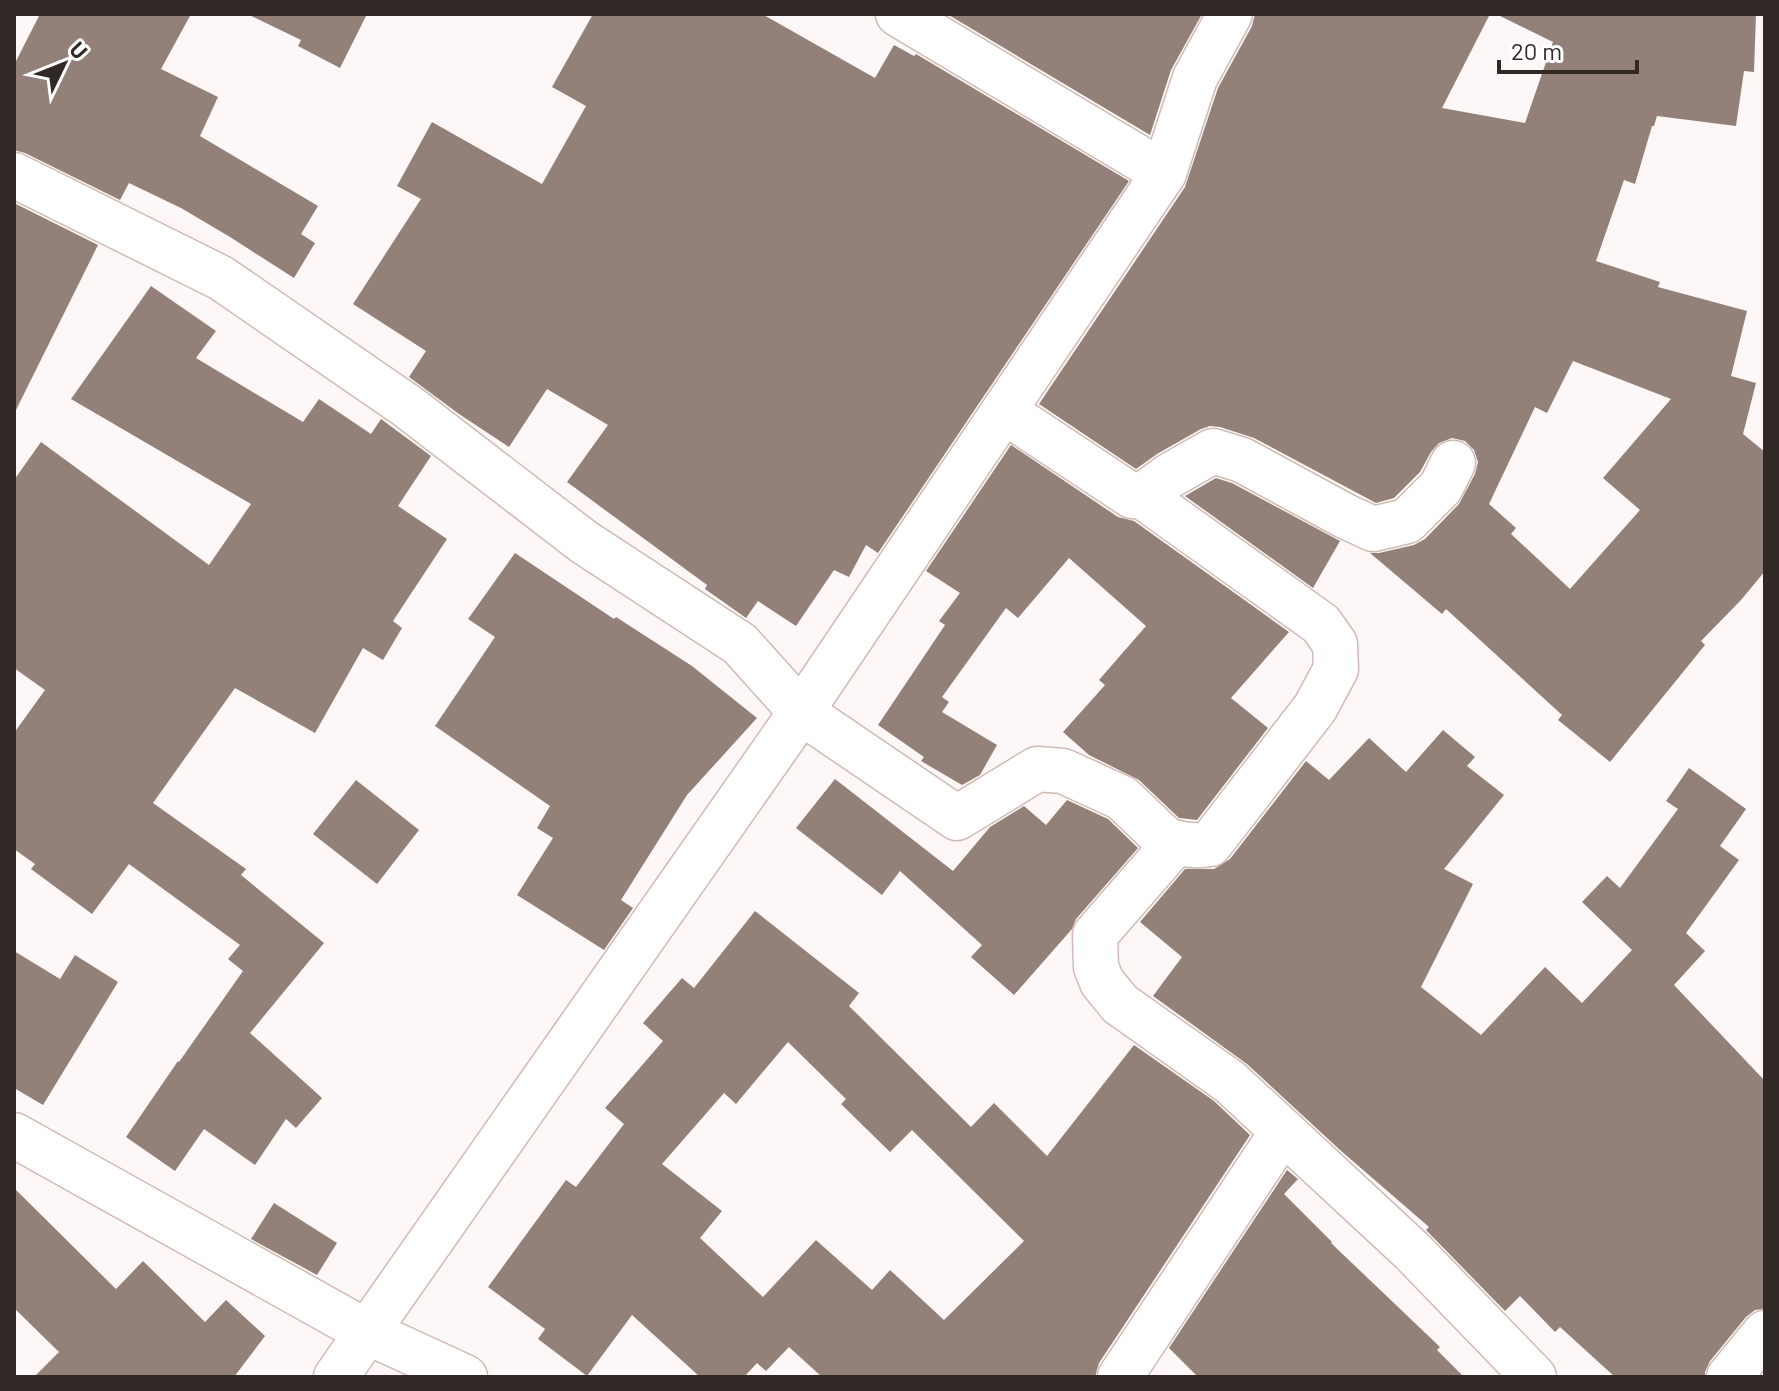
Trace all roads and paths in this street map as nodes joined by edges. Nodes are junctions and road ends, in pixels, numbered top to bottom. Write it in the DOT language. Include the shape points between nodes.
graph roads {
  1 [pos="898,14"];
  2 [pos="1230,14"];
  3 [pos="1164,173"];
  4 [pos="14,175"];
  5 [pos="1004,411"];
  6 [pos="1453,463"];
  7 [pos="1142,496"];
  8 [pos="801,712"];
  9 [pos="1166,840"];
  10 [pos="1283,1131"];
  11 [pos="14,1135"];
  12 [pos="367,1332"];
  13 [pos="1765,1333"];
  14 [pos="336,1377"];
  15 [pos="465,1377"];
  16 [pos="1120,1377"];
  17 [pos="1534,1377"];
  18 [pos="1729,1377"];
  1 -- 3 [label="street"];
  2 -- 3 [label="street" via="1195,78"];
  3 -- 5 [label="street"];
  4 -- 8 [label="street" via="221,278 407,406 584,542 740,644"];
  5 -- 7 [label="street" via="1132,496"];
  5 -- 8 [label="street"];
  6 -- 7 [label="street" via="1441,487 1407,521 1373,529 1242,460 1213,451"];
  7 -- 9 [label="street" via="1321,624 1335,644 1336,656 1336,669 1315,708 1210,844"];
  8 -- 9 [label="street" via="957,818 1037,769 1063,771 1122,798"];
  8 -- 12 [label="street"];
  9 -- 10 [label="street" via="1168,851 1095,935 1102,982 1120,1004 1230,1082"];
  10 -- 16 [label="street"];
  10 -- 17 [label="street" via="1412,1251"];
  11 -- 12 [label="street"];
  12 -- 14 [label="street"];
  12 -- 15 [label="street"];
  13 -- 18 [label="street"];
}
